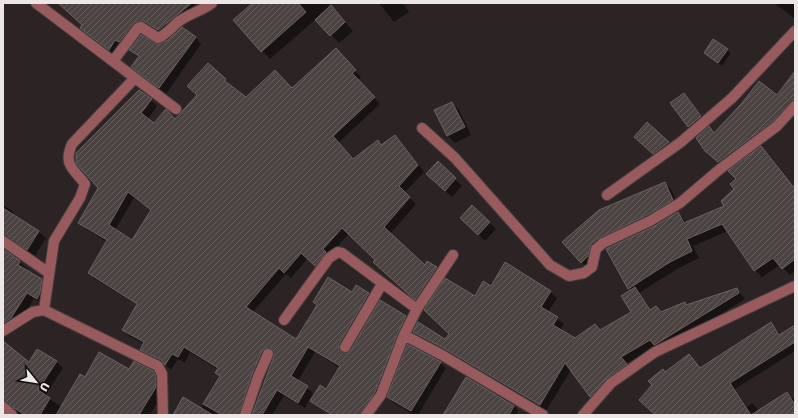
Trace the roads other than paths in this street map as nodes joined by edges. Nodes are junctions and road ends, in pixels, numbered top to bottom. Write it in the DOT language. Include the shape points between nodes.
graph roads {
  1 [pos="36,3"];
  2 [pos="212,3"];
  3 [pos="795,31"];
  4 [pos="113,61"];
  5 [pos="135,78"];
  6 [pos="795,106"];
  7 [pos="176,109"];
  8 [pos="422,128"];
  9 [pos="607,195"];
  10 [pos="3,242"];
  11 [pos="453,255"];
  12 [pos="49,273"];
  13 [pos="382,284"];
  14 [pos="795,286"];
  15 [pos="417,309"];
  16 [pos="44,310"];
  17 [pos="284,320"];
  18 [pos="3,331"];
  19 [pos="404,335"];
  20 [pos="345,347"];
  21 [pos="268,354"];
  22 [pos="3,408"];
  23 [pos="12,415"];
  24 [pos="163,415"];
  25 [pos="245,415"];
  26 [pos="366,415"];
  27 [pos="543,415"];
  28 [pos="583,415"];
  1 -- 4 [label="street"];
  2 -- 4 [label="street" via="179,22 158,38 138,28"];
  3 -- 9 [label="street" via="726,102 681,142"];
  4 -- 5 [label="street"];
  5 -- 7 [label="street"];
  5 -- 12 [label="street" via="72,144 67,156 68,164 85,184 80,198 54,241"];
  6 -- 8 [label="street" via="777,126 680,203 650,221 602,243 596,249 592,267 584,273 569,276 550,265 455,158"];
  10 -- 12 [label="street"];
  11 -- 15 [label="street"];
  12 -- 16 [label="street"];
  13 -- 15 [label="street"];
  13 -- 17 [label="street" via="338,252 329,258"];
  13 -- 20 [label="street"];
  14 -- 28 [label="street" via="655,352 611,383"];
  15 -- 19 [label="street"];
  16 -- 18 [label="street" via="34,312"];
  16 -- 24 [label="street" via="158,366 162,374"];
  19 -- 26 [label="street" via="381,395"];
  19 -- 27 [label="street"];
  21 -- 25 [label="street"];
  22 -- 23 [label="street"];
}
